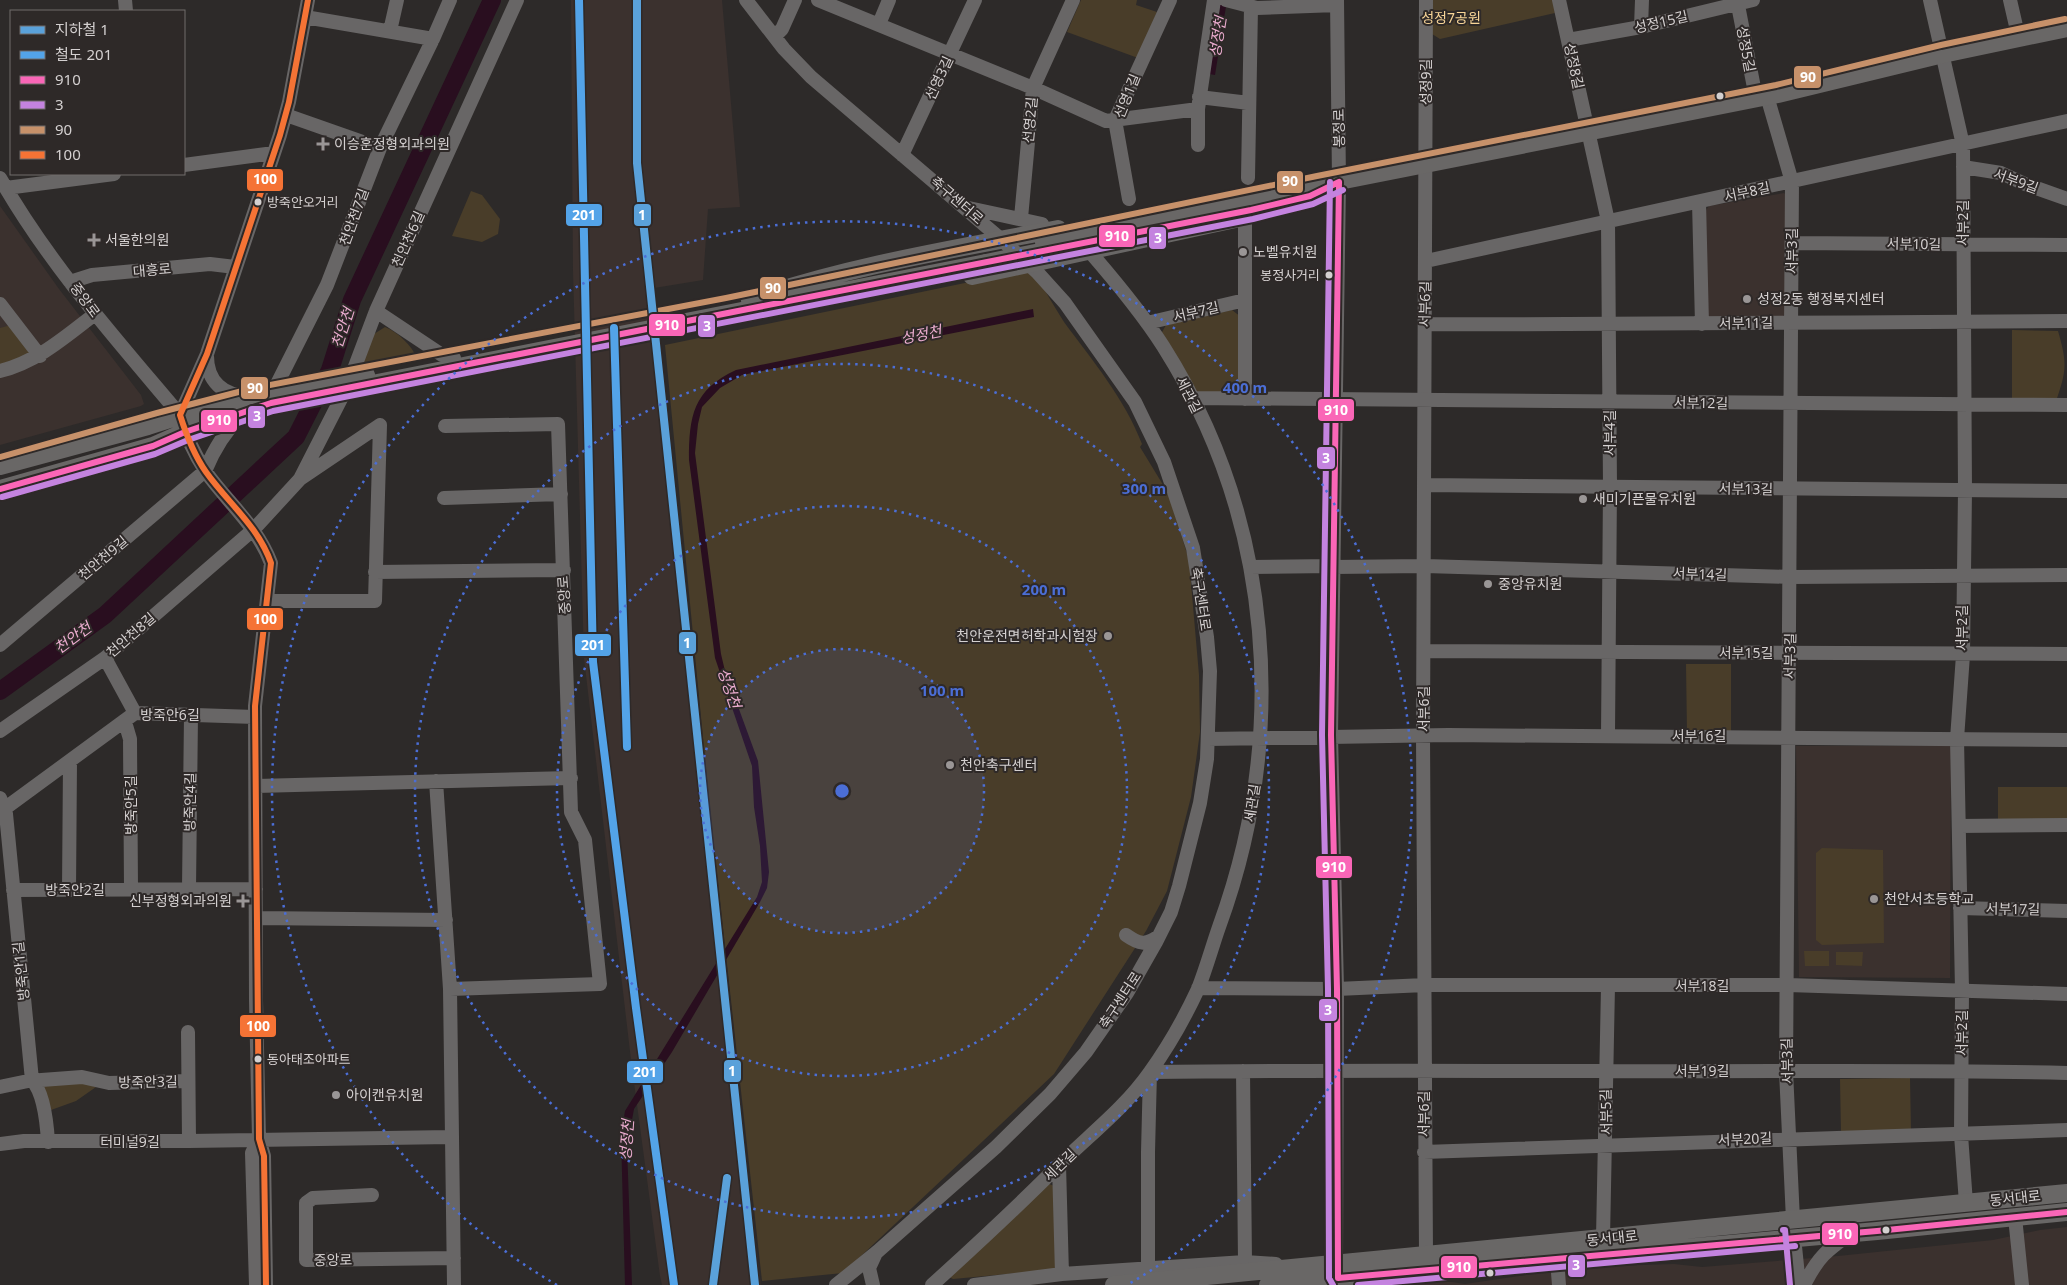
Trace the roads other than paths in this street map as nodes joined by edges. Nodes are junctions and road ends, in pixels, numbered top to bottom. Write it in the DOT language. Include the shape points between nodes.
graph roads {
  1 [pos="308,0"];
  2 [pos="396,0"];
  3 [pos="450,0"];
  4 [pos="517,0"];
  5 [pos="746,0"];
  6 [pos="795,0"];
  7 [pos="818,0"];
  8 [pos="889,0"];
  9 [pos="974,0"];
  10 [pos="1073,0"];
  11 [pos="1170,0"];
  12 [pos="1214,0"];
  13 [pos="1426,0"];
  14 [pos="1559,0"];
  15 [pos="1642,0"];
  16 [pos="1753,0"];
  17 [pos="1930,0"];
  18 [pos="2010,0"];
  19 [pos="1230,2"];
  20 [pos="1337,2"];
  21 [pos="1737,2"];
  22 [pos="1251,7"];
  23 [pos="305,17"];
  24 [pos="879,24"];
  25 [pos="1640,27"];
  26 [pos="2067,28"];
  27 [pos="390,31"];
  28 [pos="775,36"];
  29 [pos="433,39"];
  30 [pos="2019,39"];
  31 [pos="1568,40"];
  32 [pos="1943,54"];
  33 [pos="950,55"];
  34 [pos="1033,88"];
  35 [pos="1761,97"];
  36 [pos="1198,103"];
  37 [pos="1248,103"];
  38 [pos="286,115"];
  39 [pos="1115,120"];
  40 [pos="2067,121"];
  41 [pos="1588,132"];
  42 [pos="1198,145"];
  43 [pos="1963,145"];
  44 [pos="380,148"];
  45 [pos="274,154"];
  46 [pos="902,155"];
  47 [pos="1427,164"];
  48 [pos="185,165"];
  49 [pos="1963,167"];
  50 [pos="102,175"];
  51 [pos="1248,178"];
  52 [pos="1339,182"];
  53 [pos="1792,182"];
  54 [pos="3,183"];
  55 [pos="1129,199"];
  56 [pos="2067,199"];
  57 [pos="1699,202"];
  58 [pos="963,207"];
  59 [pos="1249,208"];
  60 [pos="1021,218"];
  61 [pos="1608,221"];
  62 [pos="1042,224"];
  63 [pos="1002,240"];
  64 [pos="1792,243"];
  65 [pos="1963,245"];
  66 [pos="2067,245"];
  67 [pos="1090,252"];
  68 [pos="984,259"];
  69 [pos="1426,261"];
  70 [pos="1028,265"];
  71 [pos="235,267"];
  72 [pos="70,282"];
  73 [pos="1245,300"];
  74 [pos="0,304"];
  75 [pos="728,307"];
  76 [pos="376,311"];
  77 [pos="95,314"];
  78 [pos="711,316"];
  79 [pos="2067,321"];
  80 [pos="665,322"];
  81 [pos="1792,322"];
  82 [pos="1964,322"];
  83 [pos="1147,323"];
  84 [pos="1425,324"];
  85 [pos="1702,324"];
  86 [pos="1609,325"];
  87 [pos="556,343"];
  88 [pos="207,354"];
  89 [pos="40,356"];
  90 [pos="432,357"];
  91 [pos="0,371"];
  92 [pos="362,381"];
  93 [pos="1192,398"];
  94 [pos="264,399"];
  95 [pos="1245,399"];
  96 [pos="1424,399"];
  97 [pos="1336,400"];
  98 [pos="1610,402"];
  99 [pos="1792,404"];
  100 [pos="1965,404"];
  101 [pos="2067,405"];
  102 [pos="183,423"];
  103 [pos="445,426"];
  104 [pos="106,437"];
  105 [pos="113,457"];
  106 [pos="0,466"];
  107 [pos="206,471"];
  108 [pos="300,479"];
  109 [pos="1424,485"];
  110 [pos="1610,487"];
  111 [pos="0,489"];
  112 [pos="1791,489"];
  113 [pos="1964,490"];
  114 [pos="2067,491"];
  115 [pos="561,494"];
  116 [pos="444,498"];
  117 [pos="250,524"];
  118 [pos="1333,566"];
  119 [pos="1425,566"];
  120 [pos="1250,567"];
  121 [pos="564,570"];
  122 [pos="1609,571"];
  123 [pos="374,572"];
  124 [pos="2067,575"];
  125 [pos="1963,576"];
  126 [pos="1791,577"];
  127 [pos="268,601"];
  128 [pos="0,645"];
  129 [pos="1424,651"];
  130 [pos="1608,653"];
  131 [pos="1790,654"];
  132 [pos="2067,654"];
  133 [pos="1962,655"];
  134 [pos="105,658"];
  135 [pos="192,715"];
  136 [pos="255,717"];
  137 [pos="130,718"];
  138 [pos="0,731"];
  139 [pos="1423,735"];
  140 [pos="1608,735"];
  141 [pos="1331,736"];
  142 [pos="1789,736"];
  143 [pos="1260,737"];
  144 [pos="1208,739"];
  145 [pos="1957,739"];
  146 [pos="2067,740"];
  147 [pos="70,762"];
  148 [pos="571,778"];
  149 [pos="436,781"];
  150 [pos="256,786"];
  151 [pos="2,804"];
  152 [pos="2067,825"];
  153 [pos="1959,826"];
  154 [pos="131,889"];
  155 [pos="189,889"];
  156 [pos="256,889"];
  157 [pos="13,890"];
  158 [pos="69,890"];
  159 [pos="1960,908"];
  160 [pos="2067,910"];
  161 [pos="256,918"];
  162 [pos="446,920"];
  163 [pos="1126,935"];
  164 [pos="1159,936"];
  165 [pos="1425,985"];
  166 [pos="1788,985"];
  167 [pos="1608,986"];
  168 [pos="1198,988"];
  169 [pos="450,989"];
  170 [pos="1337,989"];
  171 [pos="1962,990"];
  172 [pos="2067,994"];
  173 [pos="188,1032"];
  174 [pos="1337,1069"];
  175 [pos="1424,1069"];
  176 [pos="1961,1070"];
  177 [pos="1243,1071"];
  178 [pos="1605,1071"];
  179 [pos="1786,1071"];
  180 [pos="1150,1072"];
  181 [pos="2067,1073"];
  182 [pos="32,1080"];
  183 [pos="188,1080"];
  184 [pos="4,1087"];
  185 [pos="2067,1130"];
  186 [pos="1961,1135"];
  187 [pos="451,1136"];
  188 [pos="1790,1138"];
  189 [pos="259,1139"];
  190 [pos="189,1141"];
  191 [pos="48,1142"];
  192 [pos="0,1144"];
  193 [pos="1607,1145"];
  194 [pos="1424,1152"];
  195 [pos="1059,1165"];
  196 [pos="2067,1193"];
  197 [pos="372,1195"];
  198 [pos="1966,1204"];
  199 [pos="2067,1212"];
  200 [pos="2014,1217"];
  201 [pos="1793,1229"];
  202 [pos="1852,1233"];
  203 [pos="1603,1238"];
  204 [pos="877,1252"];
  205 [pos="1426,1255"];
  206 [pos="454,1258"];
  207 [pos="1557,1260"];
  208 [pos="1245,1262"];
  209 [pos="1326,1272"];
  210 [pos="1062,1274"];
  211 [pos="1153,1275"];
  212 [pos="256,1285"];
  213 [pos="266,1285"];
  214 [pos="454,1285"];
  215 [pos="836,1285"];
  216 [pos="874,1285"];
  217 [pos="932,1285"];
  218 [pos="974,1285"];
  219 [pos="1114,1285"];
  220 [pos="1268,1285"];
  221 [pos="1286,1285"];
  222 [pos="1560,1285"];
  223 [pos="1799,1285"];
  224 [pos="1804,1285"];
  225 [pos="2022,1285"];
  1 -- 23 [label="street"];
  2 -- 27 [label="street"];
  3 -- 29 [label="street, 천안천7길"];
  4 -- 76 [label="street, 천안천6길"];
  5 -- 28 [label="street, 축구센터로"];
  6 -- 28 [label="street" via="782,29"];
  7 -- 24 [label="street"];
  8 -- 24 [label="street"];
  9 -- 33 [label="street, 선영3길"];
  10 -- 34 [label="street, 선영2길"];
  11 -- 39 [label="street, 선영1길"];
  12 -- 36 [label="street"];
  13 -- 47 [label="street, 성정9길"];
  14 -- 31 [label="street, 성정8길"];
  15 -- 25 [label="street"];
  16 -- 21 [label="street, 성정15길"];
  17 -- 32 [label="street, 서부2길"];
  18 -- 30 [label="street"];
  19 -- 22 [label="street"];
  20 -- 22 [label="street"];
  20 -- 52 [label="street, 봉정로"];
  21 -- 25 [label="street, 성정15길"];
  21 -- 35 [label="street, 성정5길"];
  22 -- 37 [label="street"];
  23 -- 27 [label="street"];
  23 -- 38 [label="street"];
  24 -- 33 [label="street"];
  25 -- 31 [label="street, 성정15길"];
  26 -- 30 [label="main road"];
  27 -- 29 [label="street"];
  28 -- 46 [label="street, 축구센터로" via="811,77"];
  29 -- 44 [label="street, 천안천7길"];
  30 -- 32 [label="main road"];
  31 -- 41 [label="street, 성정8길"];
  32 -- 35 [label="main road"];
  32 -- 43 [label="street, 서부2길"];
  33 -- 34 [label="street"];
  33 -- 46 [label="street, 선영3길"];
  34 -- 39 [label="street" via="1106,121"];
  34 -- 60 [label="street, 선영2길"];
  35 -- 41 [label="main road"];
  35 -- 53 [label="street, 서부3길"];
  36 -- 37 [label="street"];
  36 -- 39 [label="street"];
  36 -- 42 [label="street"];
  37 -- 51 [label="street"];
  38 -- 44 [label="street"];
  38 -- 45 [label="street"];
  39 -- 55 [label="street, 선영1길"];
  40 -- 43 [label="street, 서부8길"];
  41 -- 47 [label="main road"];
  41 -- 61 [label="street, 서부4길"];
  43 -- 49 [label="street, 서부2길"];
  43 -- 53 [label="street, 서부8길"];
  44 -- 94 [label="street, 천안천7길" via="339,259"];
  45 -- 48 [label="street"];
  45 -- 71 [label="street"];
  46 -- 58 [label="street, 축구센터로"];
  47 -- 52 [label="main road"];
  47 -- 69 [label="street, 서부6길"];
  49 -- 56 [label="street, 서부9길" via="2001,173"];
  49 -- 65 [label="street, 서부2길"];
  50 -- 54 [label="street"];
  52 -- 59 [label="main road"];
  52 -- 97 [label="street, 봉정로"];
  53 -- 57 [label="street, 서부8길"];
  53 -- 64 [label="street, 서부3길"];
  54 -- 72 [label="street, 중앙로" via="22,216"];
  57 -- 61 [label="street, 서부8길"];
  57 -- 85 [label="street"];
  58 -- 60 [label="street"];
  58 -- 63 [label="street, 축구센터로"];
  59 -- 63 [label="main road" via="1239,196 1217,198"];
  59 -- 67 [label="main road" via="1226,222"];
  59 -- 68 [label="main road"];
  59 -- 73 [label="street"];
  60 -- 62 [label="street"];
  61 -- 69 [label="street, 서부8길"];
  61 -- 86 [label="street, 서부4길"];
  63 -- 70 [label="street, 축구센터로"];
  63 -- 75 [label="main road" via="806,281"];
  64 -- 65 [label="street, 서부10길"];
  64 -- 81 [label="street, 서부3길"];
  65 -- 66 [label="street, 서부10길"];
  65 -- 82 [label="street, 서부2길"];
  67 -- 70 [label="main road"];
  67 -- 83 [label="street, 세관길"];
  68 -- 75 [label="main road"];
  68 -- 78 [label="main road"];
  69 -- 84 [label="street, 서부6길"];
  70 -- 78 [label="main road" via="732,321"];
  70 -- 144 [label="street, 축구센터로" via="1065,303 1116,375 1134,402 1164,462 1193,548 1208,638"];
  71 -- 72 [label="street, 대흥로" via="210,264 92,275"];
  71 -- 88 [label="street"];
  72 -- 77 [label="street, 중앙로"];
  73 -- 83 [label="street, 서부7길"];
  73 -- 95 [label="street"];
  74 -- 89 [label="street"];
  75 -- 80 [label="main road"];
  76 -- 90 [label="street"];
  76 -- 108 [label="street, 천안천6길" via="348,385"];
  77 -- 89 [label="street"];
  77 -- 102 [label="street, 중앙로"];
  78 -- 80 [label="main road"];
  79 -- 82 [label="street, 서부11길"];
  80 -- 87 [label="main road"];
  81 -- 82 [label="street, 서부11길"];
  81 -- 85 [label="street, 서부11길"];
  81 -- 99 [label="street, 서부3길"];
  82 -- 100 [label="street, 서부2길"];
  83 -- 93 [label="street, 세관길"];
  84 -- 86 [label="street, 서부11길"];
  84 -- 96 [label="street, 서부6길"];
  85 -- 86 [label="street, 서부11길"];
  86 -- 98 [label="street, 서부4길"];
  87 -- 90 [label="main road" via="454,358"];
  87 -- 92 [label="main road"];
  88 -- 94 [label="street" via="209,373 227,393"];
  88 -- 102 [label="street"];
  89 -- 91 [label="street"];
  90 -- 92 [label="main road"];
  92 -- 94 [label="main road, bridge"];
  93 -- 95 [label="street, 서부12길"];
  93 -- 120 [label="street, 세관길" via="1214,446 1244,537"];
  94 -- 102 [label="main road"];
  94 -- 107 [label="street, 천안천7길" via="232,424 213,452"];
  95 -- 97 [label="street, 서부12길"];
  96 -- 97 [label="street, 서부12길"];
  96 -- 98 [label="street, 서부12길"];
  96 -- 109 [label="street, 서부6길"];
  97 -- 118 [label="street, 봉정로"];
  98 -- 99 [label="street, 서부12길"];
  98 -- 110 [label="street, 서부4길"];
  99 -- 100 [label="street, 서부12길"];
  99 -- 112 [label="street, 서부3길"];
  100 -- 101 [label="street, 서부12길"];
  100 -- 113 [label="street, 서부2길"];
  102 -- 104 [label="main road"];
  102 -- 105 [label="main road" via="153,446"];
  102 -- 107 [label="street, 중앙로"];
  103 -- 115 [label="street" via="558,424"];
  104 -- 105 [label="main road" via="116,438 121,444"];
  104 -- 106 [label="main road"];
  105 -- 111 [label="main road"];
  107 -- 117 [label="street, 중앙로"];
  107 -- 128 [label="street, 천안천9길"];
  108 -- 117 [label="street, 천안천6길"];
  108 -- 123 [label="street, 천안천6길" via="380,425"];
  109 -- 110 [label="street, 서부13길"];
  109 -- 119 [label="street, 서부6길"];
  110 -- 112 [label="street, 서부13길"];
  110 -- 122 [label="street, 서부4길"];
  112 -- 113 [label="street, 서부13길"];
  112 -- 126 [label="street, 서부3길"];
  113 -- 114 [label="street, 서부13길"];
  113 -- 125 [label="street, 서부2길"];
  115 -- 116 [label="street"];
  115 -- 121 [label="street"];
  117 -- 127 [label="street" via="271,563"];
  117 -- 134 [label="street, 천안천8길"];
  118 -- 119 [label="street, 서부14길"];
  118 -- 120 [label="street, 서부14길"];
  118 -- 141 [label="street, 봉정로"];
  119 -- 122 [label="street, 서부14길"];
  119 -- 129 [label="street, 서부6길"];
  120 -- 143 [label="street, 세관길" via="1261,640 1263,696"];
  121 -- 123 [label="street, 중앙로"];
  121 -- 148 [label="street, 중앙로"];
  122 -- 126 [label="street, 서부14길"];
  122 -- 130 [label="street, 서부4길"];
  123 -- 127 [label="street, 천안천6길" via="375,600"];
  124 -- 125 [label="street, 서부14길"];
  125 -- 126 [label="street, 서부14길"];
  125 -- 133 [label="street, 서부2길"];
  126 -- 131 [label="street, 서부3길"];
  127 -- 136 [label="street"];
  129 -- 130 [label="street, 서부15길"];
  129 -- 139 [label="street, 서부6길"];
  130 -- 131 [label="street, 서부15길"];
  130 -- 140 [label="street, 서부4길"];
  131 -- 133 [label="street, 서부15길"];
  131 -- 142 [label="street, 서부3길"];
  132 -- 133 [label="street, 서부15길"];
  133 -- 145 [label="street, 서부2길"];
  134 -- 137 [label="street, 방죽안5길"];
  134 -- 138 [label="street, 천안천8길"];
  135 -- 136 [label="street, 방죽안6길"];
  135 -- 137 [label="street, 방죽안6길"];
  135 -- 155 [label="street, 방죽안4길"];
  136 -- 150 [label="street"];
  137 -- 147 [label="street, 방죽안6길"];
  137 -- 154 [label="street, 방죽안5길"];
  139 -- 140 [label="street, 서부16길"];
  139 -- 141 [label="street, 서부16길"];
  139 -- 165 [label="street, 서부6길"];
  140 -- 142 [label="street, 서부16길"];
  141 -- 143 [label="street, 서부16길"];
  141 -- 170 [label="street, 봉정로"];
  142 -- 145 [label="street, 서부16길"];
  142 -- 166 [label="street, 서부3길"];
  143 -- 144 [label="street, 서부16길"];
  143 -- 168 [label="street, 세관길" via="1252,811 1236,882"];
  144 -- 164 [label="street, 축구센터로" via="1193,834 1179,886"];
  145 -- 146 [label="street, 서부16길"];
  145 -- 153 [label="street, 서부2길"];
  147 -- 151 [label="street, 방죽안6길"];
  147 -- 158 [label="street"];
  148 -- 149 [label="street"];
  148 -- 169 [label="street, 중앙로" via="571,812 585,840 600,984"];
  149 -- 150 [label="street"];
  149 -- 162 [label="street"];
  150 -- 156 [label="street"];
  151 -- 157 [label="street, 방죽안1길"];
  152 -- 153 [label="street"];
  153 -- 159 [label="street, 서부2길"];
  154 -- 155 [label="street, 방죽안2길"];
  154 -- 158 [label="street, 방죽안2길"];
  155 -- 156 [label="street, 방죽안2길"];
  156 -- 161 [label="street"];
  157 -- 158 [label="street, 방죽안2길"];
  157 -- 182 [label="street, 방죽안1길"];
  159 -- 160 [label="street, 서부17길"];
  159 -- 171 [label="street, 서부2길"];
  161 -- 162 [label="street"];
  161 -- 189 [label="street"];
  162 -- 169 [label="street"];
  163 -- 164 [label="street" via="1148,944"];
  164 -- 204 [label="street, 축구센터로" via="1127,994 1086,1052 1050,1094 996,1147"];
  165 -- 167 [label="street, 서부18길"];
  165 -- 170 [label="street, 서부18길"];
  165 -- 175 [label="street, 서부6길"];
  166 -- 167 [label="street, 서부18길"];
  166 -- 171 [label="street, 서부18길"];
  166 -- 179 [label="street, 서부3길"];
  167 -- 178 [label="street, 서부5길"];
  168 -- 170 [label="street, 서부18길"];
  168 -- 180 [label="street, 세관길"];
  169 -- 187 [label="street"];
  170 -- 174 [label="street, 봉정로"];
  171 -- 172 [label="street, 서부18길"];
  171 -- 176 [label="street, 서부2길"];
  173 -- 183 [label="street, 방죽안3길"];
  174 -- 175 [label="street, 서부19길"];
  174 -- 177 [label="street, 서부19길"];
  174 -- 209 [label="street, 봉정로"];
  175 -- 178 [label="street, 서부19길"];
  175 -- 194 [label="street, 서부6길"];
  176 -- 179 [label="street, 서부19길"];
  176 -- 181 [label="street, 서부19길"];
  176 -- 186 [label="street, 서부2길"];
  177 -- 180 [label="street, 서부19길"];
  177 -- 208 [label="street"];
  178 -- 179 [label="street, 서부19길"];
  178 -- 193 [label="street, 서부5길"];
  179 -- 188 [label="street, 서부3길"];
  180 -- 195 [label="street, 세관길" via="1111,1118"];
  180 -- 211 [label="street" via="1148,1152"];
  182 -- 183 [label="street, 방죽안3길" via="82,1077 109,1083"];
  182 -- 184 [label="street, 방죽안3길"];
  182 -- 191 [label="street, 방죽안1길" via="47,1114"];
  183 -- 190 [label="street, 방죽안3길"];
  185 -- 186 [label="street, 서부20길"];
  186 -- 188 [label="street, 서부20길"];
  186 -- 198 [label="street, 서부2길"];
  187 -- 189 [label="street"];
  187 -- 206 [label="street"];
  188 -- 193 [label="street, 서부20길"];
  188 -- 201 [label="street, 서부3길"];
  189 -- 190 [label="street, 터미널9길"];
  189 -- 212 [label="street" via="252,1153"];
  189 -- 213 [label="street" via="264,1156"];
  190 -- 191 [label="street, 터미널9길"];
  191 -- 192 [label="street, 터미널9길"];
  193 -- 194 [label="street, 서부20길"];
  193 -- 203 [label="street, 서부5길"];
  194 -- 205 [label="street, 서부6길"];
  195 -- 210 [label="street"];
  195 -- 217 [label="street, 세관길" via="1031,1195"];
  196 -- 198 [label="main road, 동서대로"];
  197 -- 206 [label="street, 중앙로" via="313,1198 306,1203 306,1260"];
  198 -- 201 [label="main road, 동서대로"];
  199 -- 200 [label="main road, 동서대로"];
  200 -- 202 [label="main road, 동서대로"];
  200 -- 225 [label="street"];
  201 -- 202 [label="main road, 동서대로"];
  201 -- 203 [label="main road, 동서대로"];
  201 -- 207 [label="main road, 동서대로"];
  201 -- 223 [label="street, 서부3길"];
  202 -- 224 [label="street" via="1822,1254"];
  203 -- 205 [label="main road, 동서대로"];
  204 -- 215 [label="street, 축구센터로"];
  204 -- 216 [label="street" via="869,1268"];
  205 -- 209 [label="main road, 동서대로"];
  206 -- 214 [label="street"];
  207 -- 209 [label="main road, 동서대로"];
  207 -- 222 [label="street"];
  208 -- 209 [label="street"];
  208 -- 211 [label="street"];
  209 -- 211 [label="main road, 동서대로"];
  209 -- 220 [label="main road, 동서대로"];
  209 -- 221 [label="street"];
  210 -- 211 [label="street"];
  210 -- 218 [label="street"];
  211 -- 219 [label="main road, 동서대로"];
}
